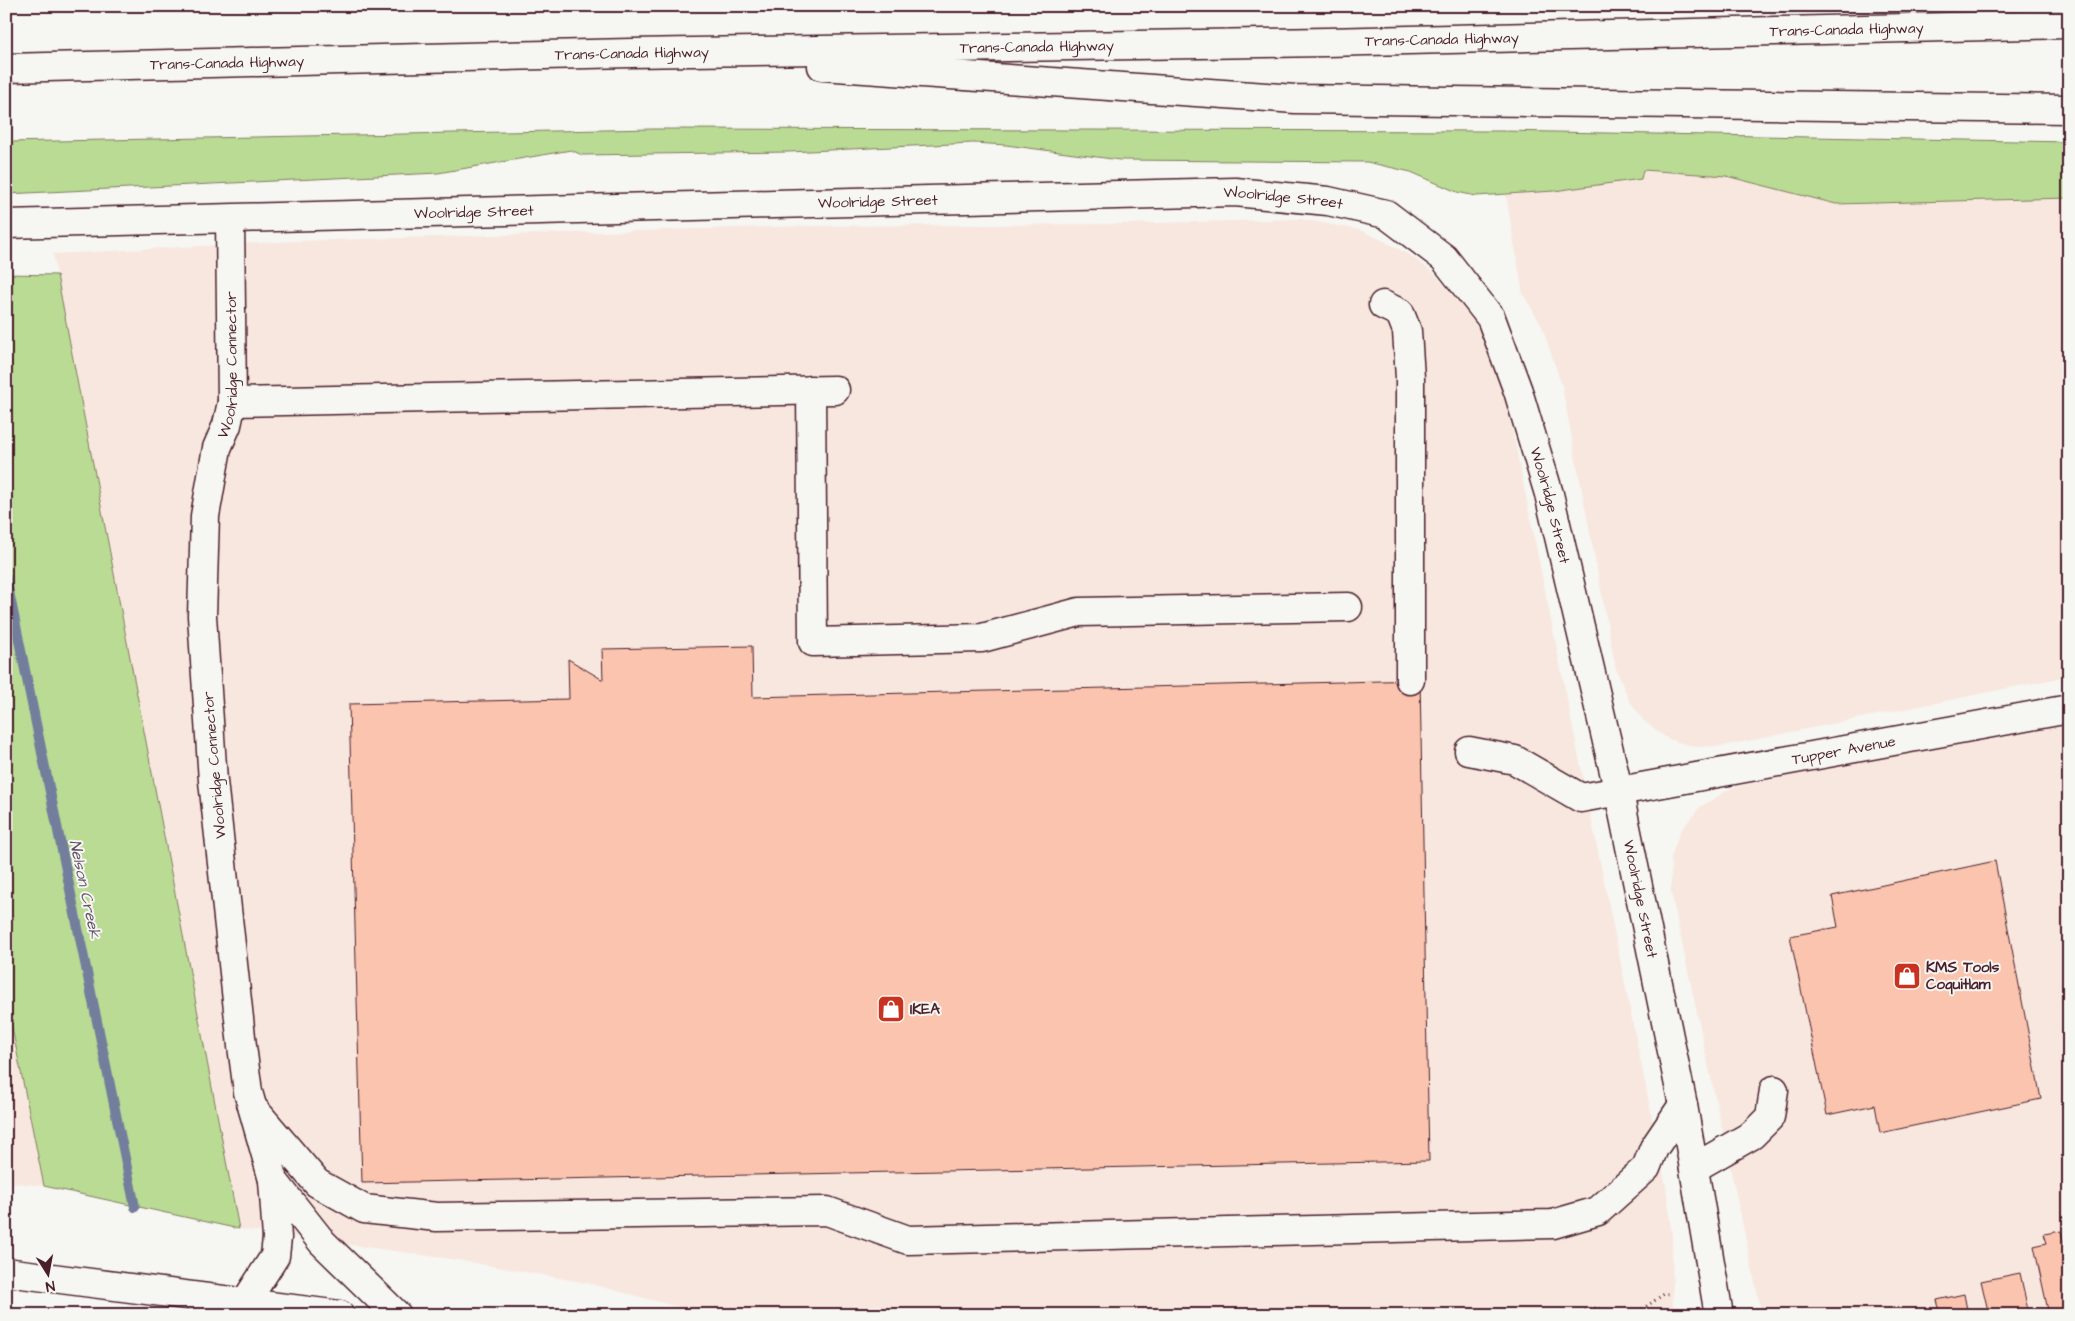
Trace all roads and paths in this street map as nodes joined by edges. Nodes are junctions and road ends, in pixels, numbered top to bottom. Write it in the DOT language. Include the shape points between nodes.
graph roads {
  1 [pos="2069,24"];
  2 [pos="631,53"];
  3 [pos="6,68"];
  4 [pos="2069,110"];
  5 [pos="230,219"];
  6 [pos="6,224"];
  7 [pos="1383,305"];
  8 [pos="232,402"];
  9 [pos="1348,607"];
  10 [pos="1410,680"];
  11 [pos="2069,709"];
  12 [pos="1470,751"];
  13 [pos="1619,793"];
  14 [pos="1774,1090"];
  15 [pos="1683,1105"];
  16 [pos="253,1108"];
  17 [pos="1694,1168"];
  18 [pos="273,1180"];
  19 [pos="6,1272"];
  20 [pos="1669,1294"];
  21 [pos="234,1308"];
  22 [pos="340,1315"];
  23 [pos="397,1315"];
  24 [pos="1576,1315"];
  25 [pos="1616,1315"];
  26 [pos="1634,1315"];
  27 [pos="1719,1315"];
  1 -- 2 [label="main road, Trans-Canada Highway" via="1326,42"];
  2 -- 3 [label="main road, Trans-Canada Highway"];
  2 -- 4 [label="main road" via="1295,99"];
  5 -- 6 [label="main road, Woolridge Street"];
  5 -- 8 [label="main road, Woolridge Connector"];
  5 -- 13 [label="main road, Woolridge Street" via="1235,192 1328,201 1386,214 1444,258 1491,318 1550,494"];
  7 -- 10 [label="main road" via="1400,313 1407,331 1410,378"];
  8 -- 9 [label="main road" via="823,390 813,642 982,638 1079,612"];
  8 -- 16 [label="main road, Woolridge Connector" via="217,448 203,540 202,616 213,781 242,1046"];
  11 -- 13 [label="main road, Tupper Avenue"];
  12 -- 13 [label="main road, Tupper Avenue" via="1515,760 1581,798"];
  13 -- 15 [label="main road, Woolridge Street"];
  14 -- 17 [label="main road" via="1770,1116 1752,1136"];
  15 -- 16 [label="main road" via="1654,1148 1646,1168 1598,1211 1553,1224 908,1240 827,1211 437,1216 364,1209 317,1184"];
  15 -- 17 [label="main road, Woolridge Street"];
  16 -- 18 [label="main road, Woolridge Connector"];
  17 -- 27 [label="main road, Woolridge Street"];
  18 -- 21 [label="main road, Woolridge Connector" via="275,1256"];
  18 -- 23 [label="main road" via="322,1242"];
  19 -- 21 [label="main road"];
  20 -- 26 [label="path" via="1664,1294"];
  21 -- 22 [label="main road"];
  24 -- 25 [label="path" via="1593,1308"];
}
